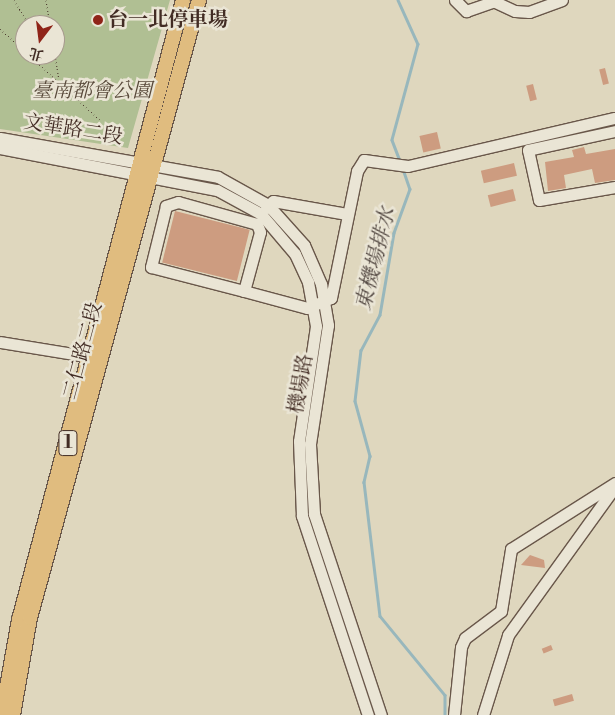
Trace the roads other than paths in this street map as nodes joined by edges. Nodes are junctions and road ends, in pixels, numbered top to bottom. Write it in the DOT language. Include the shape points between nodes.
graph roads {
  1 [pos="183,0"];
  2 [pos="199,0"];
  3 [pos="455,0"];
  4 [pos="562,0"];
  5 [pos="491,1"];
  6 [pos="615,118"];
  7 [pos="574,128"];
  8 [pos="615,131"];
  9 [pos="576,140"];
  10 [pos="2,147"];
  11 [pos="138,165"];
  12 [pos="154,168"];
  13 [pos="615,187"];
  14 [pos="265,210"];
  15 [pos="347,214"];
  16 [pos="244,291"];
  17 [pos="320,304"];
  18 [pos="0,342"];
  19 [pos="92,357"];
  20 [pos="615,483"];
  21 [pos="615,489"];
  22 [pos="3,690"];
  23 [pos="4,714"];
  24 [pos="368,715"];
  25 [pos="381,715"];
  26 [pos="454,715"];
  27 [pos="483,715"];
  1 -- 11 [label="main road, 二仁路二段 / 1"];
  2 -- 12 [label="main road, 二仁路二段 / 1"];
  3 -- 5 [label="street" via="466,12"];
  4 -- 5 [label="street" via="529,12"];
  6 -- 7 [label="street"];
  7 -- 9 [label="street"];
  7 -- 15 [label="street" via="408,166 374,159 360,163"];
  8 -- 9 [label="street"];
  9 -- 13 [label="street" via="528,150 539,200"];
  10 -- 11 [label="street, 文華路二段"];
  11 -- 12 [label="street, 機場路"];
  11 -- 19 [label="main road, 二仁路二段 / 1"];
  12 -- 14 [label="street, 機場路"];
  12 -- 23 [label="main road, 二仁路二段 / 1"];
  14 -- 15 [label="street" via="273,201"];
  14 -- 17 [label="street, 機場路" via="304,245"];
  15 -- 17 [label="street" via="331,298"];
  16 -- 16 [label="street" via="151,267 166,206 178,202 257,224 260,232"];
  16 -- 17 [label="street" via="307,308"];
  17 -- 24 [label="street, 機場路" via="299,441 300,500"];
  17 -- 25 [label="street, 機場路" via="327,352 309,477 314,514"];
  18 -- 19 [label="street"];
  19 -- 22 [label="main road, 二仁路二段 / 1" via="19,620"];
  20 -- 26 [label="street" via="511,549 501,611 465,638 461,647"];
  21 -- 27 [label="street" via="602,499 508,635"];
  22 -- 23 [label="main road, 二仁路二段 / 1"];
}
